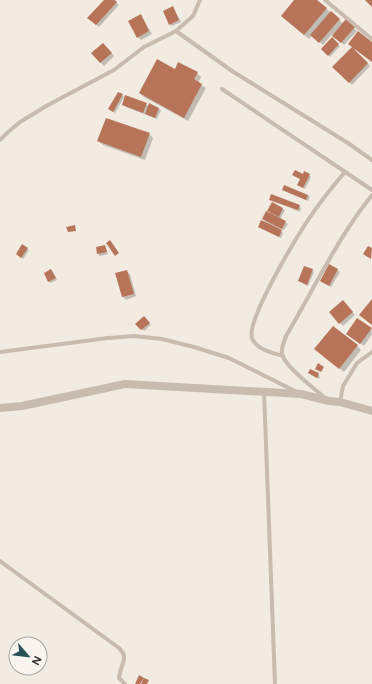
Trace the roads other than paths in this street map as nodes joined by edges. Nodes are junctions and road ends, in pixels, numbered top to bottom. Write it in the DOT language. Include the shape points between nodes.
graph roads {
  1 [pos="200,0"];
  2 [pos="325,0"];
  3 [pos="176,31"];
  4 [pos="372,39"];
  5 [pos="222,88"];
  6 [pos="0,140"];
  7 [pos="372,160"];
  8 [pos="345,172"];
  9 [pos="372,190"];
  10 [pos="372,195"];
  11 [pos="0,352"];
  12 [pos="372,352"];
  13 [pos="282,356"];
  14 [pos="264,391"];
  15 [pos="301,394"];
  16 [pos="329,401"];
  17 [pos="340,402"];
  18 [pos="0,408"];
  19 [pos="372,411"];
  20 [pos="0,561"];
  21 [pos="125,684"];
  22 [pos="275,684"];
  1 -- 3 [label="lane" via="193,16"];
  2 -- 4 [label="lane"];
  3 -- 6 [label="lane" via="144,47 114,70 20,122"];
  3 -- 7 [label="lane" via="232,71"];
  5 -- 8 [label="lane"];
  8 -- 9 [label="lane"];
  8 -- 13 [label="lane" via="296,240 266,293 252,325 252,339 257,345"];
  10 -- 13 [label="lane" via="340,243 286,336"];
  11 -- 15 [label="lane" via="108,338 162,338 229,358"];
  12 -- 17 [label="lane" via="357,363 343,386"];
  13 -- 16 [label="lane" via="291,368"];
  14 -- 15 [label="street"];
  14 -- 18 [label="street" via="126,384 22,406"];
  14 -- 22 [label="lane"];
  15 -- 16 [label="street"];
  16 -- 17 [label="street"];
  17 -- 19 [label="street"];
  20 -- 21 [label="lane" via="119,648 124,653 124,659 119,678"];
}
